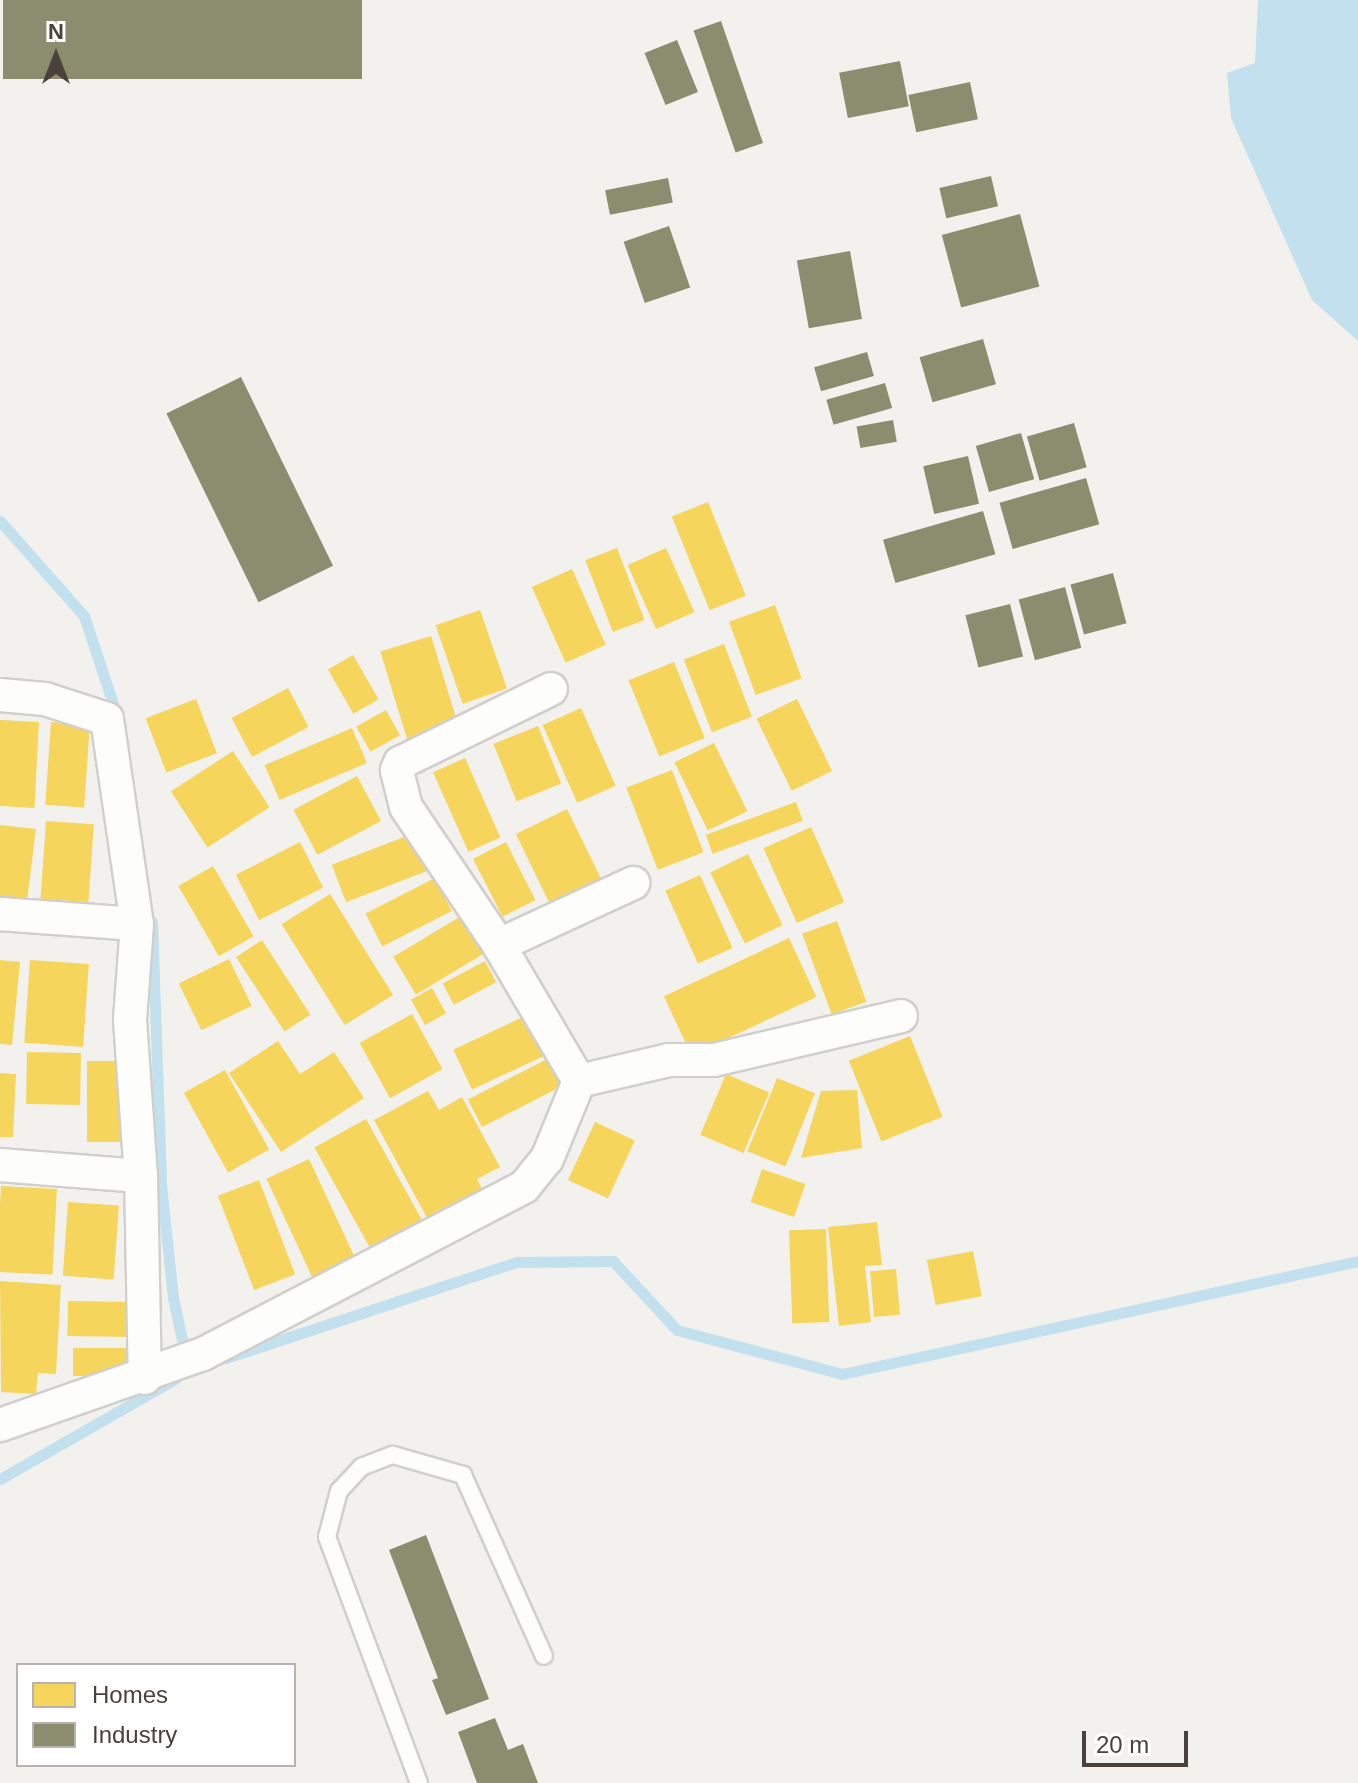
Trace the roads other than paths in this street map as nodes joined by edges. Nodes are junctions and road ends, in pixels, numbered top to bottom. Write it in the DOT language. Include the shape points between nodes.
graph roads {
  1 [pos="551,689"];
  2 [pos="0,695"];
  3 [pos="633,883"];
  4 [pos="0,914"];
  5 [pos="137,924"];
  6 [pos="499,945"];
  7 [pos="901,1016"];
  8 [pos="579,1081"];
  9 [pos="0,1165"];
  10 [pos="141,1176"];
  11 [pos="145,1378"];
  12 [pos="0,1425"];
  13 [pos="544,1656"];
  14 [pos="419,1783"];
  1 -- 6 [label="street" via="400,763 397,770 406,807"];
  2 -- 5 [label="street" via="45,699 107,719"];
  3 -- 6 [label="street"];
  4 -- 5 [label="street"];
  5 -- 10 [label="street" via="130,1020"];
  6 -- 8 [label="street"];
  7 -- 8 [label="street" via="714,1060 669,1060"];
  8 -- 11 [label="street" via="547,1159 524,1187"];
  9 -- 10 [label="street"];
  10 -- 11 [label="street"];
  11 -- 12 [label="street"];
  13 -- 14 [label="lane" via="463,1475 393,1455 361,1467 339,1491 327,1537"];
}
